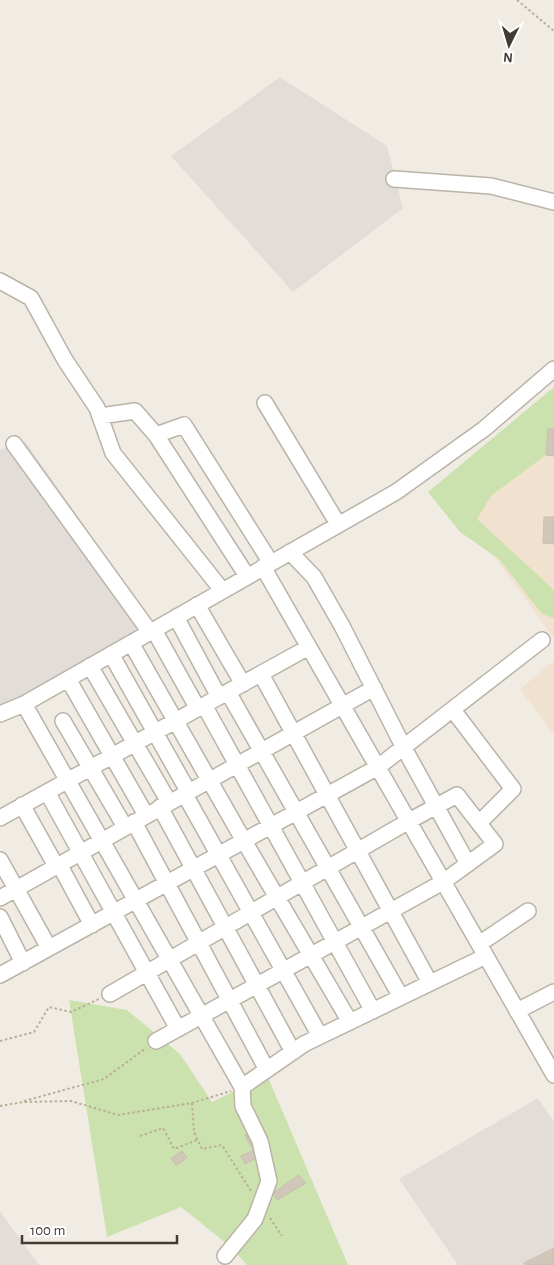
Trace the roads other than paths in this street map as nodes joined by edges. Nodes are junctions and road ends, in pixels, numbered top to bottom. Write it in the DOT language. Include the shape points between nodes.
graph roads {
  1 [pos="394,179"];
  2 [pos="554,202"];
  3 [pos="0,281"];
  4 [pos="554,369"];
  5 [pos="265,403"];
  6 [pos="100,416"];
  7 [pos="156,436"];
  8 [pos="14,444"];
  9 [pos="338,524"];
  10 [pos="290,552"];
  11 [pos="267,565"];
  12 [pos="247,576"];
  13 [pos="222,590"];
  14 [pos="196,606"];
  15 [pos="176,618"];
  16 [pos="152,631"];
  17 [pos="542,640"];
  18 [pos="131,643"];
  19 [pos="309,647"];
  20 [pos="111,654"];
  21 [pos="90,666"];
  22 [pos="261,674"];
  23 [pos="68,679"];
  24 [pos="242,684"];
  25 [pos="374,688"];
  26 [pos="224,694"];
  27 [pos="24,704"];
  28 [pos="342,704"];
  29 [pos="201,707"];
  30 [pos="453,710"];
  31 [pos="0,714"];
  32 [pos="176,720"];
  33 [pos="63,721"];
  34 [pos="156,732"];
  35 [pos="293,732"];
  36 [pos="135,743"];
  37 [pos="404,748"];
  38 [pos="262,750"];
  39 [pos="112,756"];
  40 [pos="237,764"];
  41 [pos="91,768"];
  42 [pos="378,768"];
  43 [pos="210,779"];
  44 [pos="68,780"];
  45 [pos="47,792"];
  46 [pos="186,792"];
  47 [pos="328,795"];
  48 [pos="164,805"];
  49 [pos="22,806"];
  50 [pos="436,806"];
  51 [pos="298,812"];
  52 [pos="2,813"];
  53 [pos="135,821"];
  54 [pos="409,821"];
  55 [pos="479,823"];
  56 [pos="272,826"];
  57 [pos="102,840"];
  58 [pos="244,842"];
  59 [pos="358,850"];
  60 [pos="80,852"];
  61 [pos="220,855"];
  62 [pos="0,860"];
  63 [pos="468,864"];
  64 [pos="58,865"];
  65 [pos="329,867"];
  66 [pos="194,869"];
  67 [pos="303,882"];
  68 [pos="443,882"];
  69 [pos="166,884"];
  70 [pos="16,889"];
  71 [pos="277,897"];
  72 [pos="0,898"];
  73 [pos="136,901"];
  74 [pos="390,911"];
  75 [pos="528,911"];
  76 [pos="251,912"];
  77 [pos="114,913"];
  78 [pos="0,917"];
  79 [pos="92,925"];
  80 [pos="225,927"];
  81 [pos="362,927"];
  82 [pos="336,941"];
  83 [pos="199,942"];
  84 [pos="49,948"];
  85 [pos="483,950"];
  86 [pos="310,956"];
  87 [pos="170,959"];
  88 [pos="23,963"];
  89 [pos="283,970"];
  90 [pos="1,971"];
  91 [pos="147,972"];
  92 [pos="430,983"];
  93 [pos="257,985"];
  94 [pos="554,992"];
  95 [pos="110,994"];
  96 [pos="401,997"];
  97 [pos="231,1000"];
  98 [pos="373,1011"];
  99 [pos="517,1011"];
  100 [pos="202,1016"];
  101 [pos="350,1022"];
  102 [pos="178,1029"];
  103 [pos="320,1036"];
  104 [pos="156,1041"];
  105 [pos="293,1052"];
  106 [pos="267,1070"];
  107 [pos="554,1075"];
  108 [pos="242,1087"];
  109 [pos="225,1256"];
  1 -- 2 [label="street" via="491,186"];
  3 -- 6 [label="street" via="31,298"];
  4 -- 9 [label="street" via="484,429 396,492"];
  5 -- 9 [label="street"];
  6 -- 7 [label="street" via="135,411"];
  6 -- 13 [label="street" via="113,453"];
  7 -- 11 [label="street" via="184,425"];
  7 -- 12 [label="street"];
  8 -- 16 [label="street"];
  9 -- 10 [label="street"];
  10 -- 11 [label="street"];
  10 -- 25 [label="street" via="314,577"];
  11 -- 12 [label="street"];
  11 -- 19 [label="street"];
  12 -- 13 [label="street"];
  13 -- 14 [label="street"];
  14 -- 15 [label="street"];
  14 -- 24 [label="street"];
  15 -- 16 [label="street"];
  15 -- 26 [label="street"];
  16 -- 18 [label="street"];
  16 -- 29 [label="street"];
  17 -- 30 [label="street"];
  18 -- 20 [label="street"];
  18 -- 32 [label="street"];
  19 -- 22 [label="street"];
  19 -- 28 [label="street"];
  20 -- 21 [label="street"];
  20 -- 34 [label="street"];
  21 -- 23 [label="street"];
  21 -- 36 [label="street"];
  22 -- 24 [label="street"];
  22 -- 35 [label="street"];
  23 -- 27 [label="street"];
  23 -- 39 [label="street"];
  24 -- 26 [label="street"];
  25 -- 28 [label="street"];
  25 -- 37 [label="street"];
  26 -- 29 [label="street"];
  26 -- 38 [label="street"];
  27 -- 31 [label="street"];
  27 -- 44 [label="street"];
  28 -- 35 [label="street"];
  28 -- 42 [label="street"];
  29 -- 32 [label="street"];
  29 -- 40 [label="street"];
  30 -- 37 [label="street"];
  30 -- 55 [label="street" via="513,789"];
  32 -- 34 [label="street"];
  32 -- 43 [label="street"];
  33 -- 41 [label="street"];
  34 -- 36 [label="street"];
  34 -- 46 [label="street"];
  35 -- 38 [label="street"];
  35 -- 47 [label="street"];
  36 -- 39 [label="street"];
  36 -- 48 [label="street"];
  37 -- 42 [label="street"];
  37 -- 50 [label="street"];
  38 -- 40 [label="street"];
  38 -- 51 [label="street"];
  39 -- 41 [label="street"];
  39 -- 53 [label="street"];
  40 -- 43 [label="street"];
  40 -- 56 [label="street"];
  41 -- 44 [label="street"];
  41 -- 53 [label="street"];
  42 -- 47 [label="street"];
  42 -- 54 [label="street"];
  43 -- 46 [label="street"];
  43 -- 58 [label="street"];
  44 -- 45 [label="street"];
  44 -- 57 [label="street"];
  45 -- 49 [label="street"];
  45 -- 60 [label="street"];
  46 -- 48 [label="street"];
  46 -- 61 [label="street"];
  47 -- 51 [label="street"];
  47 -- 59 [label="street"];
  48 -- 53 [label="street"];
  48 -- 66 [label="street"];
  49 -- 52 [label="street"];
  49 -- 64 [label="street"];
  50 -- 54 [label="street"];
  50 -- 55 [label="street" via="457,795"];
  50 -- 63 [label="street"];
  51 -- 56 [label="street"];
  51 -- 65 [label="street"];
  53 -- 57 [label="street"];
  53 -- 69 [label="street"];
  54 -- 59 [label="street"];
  54 -- 68 [label="street"];
  55 -- 63 [label="street" via="495,844"];
  56 -- 58 [label="street"];
  56 -- 67 [label="street"];
  57 -- 60 [label="street"];
  57 -- 73 [label="street"];
  58 -- 61 [label="street"];
  58 -- 71 [label="street"];
  59 -- 65 [label="street"];
  59 -- 74 [label="street"];
  60 -- 64 [label="street"];
  60 -- 77 [label="street"];
  61 -- 66 [label="street"];
  61 -- 76 [label="street"];
  62 -- 70 [label="street"];
  63 -- 68 [label="street"];
  64 -- 70 [label="street"];
  64 -- 79 [label="street"];
  65 -- 67 [label="street"];
  65 -- 81 [label="street"];
  66 -- 69 [label="street"];
  66 -- 80 [label="street"];
  67 -- 71 [label="street"];
  67 -- 82 [label="street"];
  68 -- 74 [label="street"];
  68 -- 85 [label="street"];
  69 -- 73 [label="street"];
  69 -- 83 [label="street"];
  70 -- 72 [label="street"];
  70 -- 84 [label="street"];
  71 -- 76 [label="street"];
  71 -- 86 [label="street"];
  73 -- 77 [label="street"];
  73 -- 87 [label="street"];
  74 -- 81 [label="street"];
  74 -- 92 [label="street"];
  75 -- 85 [label="street"];
  76 -- 80 [label="street"];
  76 -- 89 [label="street"];
  77 -- 79 [label="street"];
  77 -- 91 [label="street"];
  78 -- 88 [label="street"];
  79 -- 84 [label="street"];
  80 -- 83 [label="street"];
  80 -- 93 [label="street"];
  81 -- 82 [label="street"];
  81 -- 96 [label="street"];
  82 -- 86 [label="street"];
  82 -- 98 [label="street"];
  83 -- 87 [label="street"];
  83 -- 97 [label="street"];
  84 -- 88 [label="street"];
  85 -- 92 [label="street"];
  85 -- 99 [label="street"];
  86 -- 89 [label="street"];
  86 -- 101 [label="street"];
  87 -- 91 [label="street"];
  87 -- 100 [label="street"];
  88 -- 90 [label="street"];
  89 -- 93 [label="street"];
  89 -- 103 [label="street"];
  91 -- 95 [label="street"];
  91 -- 102 [label="street"];
  92 -- 96 [label="street"];
  93 -- 97 [label="street"];
  93 -- 105 [label="street"];
  94 -- 99 [label="street"];
  96 -- 98 [label="street"];
  97 -- 100 [label="street"];
  97 -- 106 [label="street"];
  98 -- 101 [label="street"];
  99 -- 107 [label="street"];
  100 -- 102 [label="street"];
  100 -- 108 [label="street"];
  101 -- 103 [label="street"];
  102 -- 104 [label="street"];
  103 -- 105 [label="street"];
  105 -- 106 [label="street"];
  106 -- 108 [label="street"];
  108 -- 109 [label="street" via="243,1106 260,1140 269,1181 255,1218"];
}
